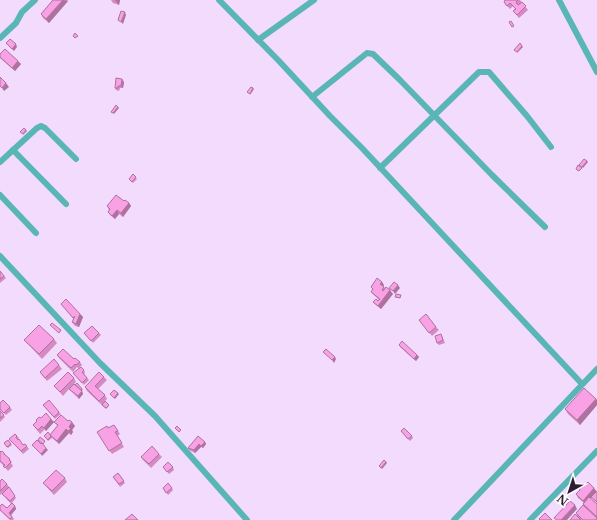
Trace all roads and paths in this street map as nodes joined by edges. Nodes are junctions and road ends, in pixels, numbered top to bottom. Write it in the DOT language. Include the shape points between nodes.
graph roads {
  1 [pos="35,0"];
  2 [pos="219,0"];
  3 [pos="314,0"];
  4 [pos="559,0"];
  5 [pos="0,38"];
  6 [pos="258,40"];
  7 [pos="597,72"];
  8 [pos="312,97"];
  9 [pos="435,115"];
  10 [pos="551,147"];
  11 [pos="13,150"];
  12 [pos="76,159"];
  13 [pos="0,162"];
  14 [pos="380,168"];
  15 [pos="0,195"];
  16 [pos="66,204"];
  17 [pos="545,227"];
  18 [pos="36,233"];
  19 [pos="0,256"];
  20 [pos="597,369"];
  21 [pos="582,384"];
  22 [pos="597,450"];
  23 [pos="247,520"];
  24 [pos="454,520"];
  25 [pos="530,520"];
  1 -- 5 [label="street"];
  2 -- 6 [label="street"];
  3 -- 6 [label="street"];
  4 -- 7 [label="street"];
  6 -- 8 [label="street"];
  8 -- 9 [label="street" via="367,53 379,59"];
  8 -- 14 [label="street"];
  9 -- 10 [label="street" via="479,72 489,72"];
  9 -- 14 [label="street"];
  9 -- 17 [label="street"];
  11 -- 12 [label="street" via="41,126"];
  11 -- 13 [label="street"];
  11 -- 16 [label="street"];
  14 -- 21 [label="street"];
  15 -- 18 [label="street"];
  19 -- 23 [label="street" via="100,363 155,416"];
  20 -- 21 [label="street"];
  21 -- 24 [label="street"];
  22 -- 25 [label="street"];
}
